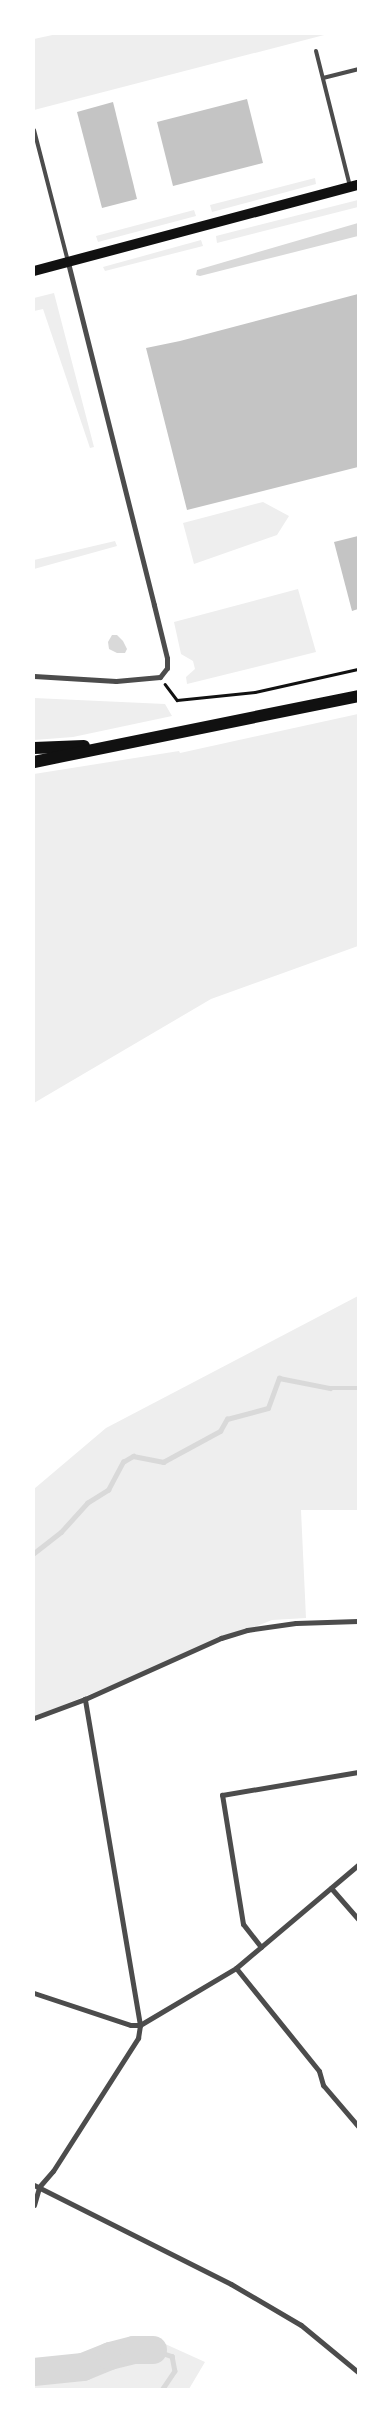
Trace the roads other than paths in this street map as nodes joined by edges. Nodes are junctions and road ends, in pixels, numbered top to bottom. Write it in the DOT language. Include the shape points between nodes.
graph roads {
  1 [pos="316,51"];
  2 [pos="358,69"];
  3 [pos="323,78"];
  4 [pos="34,130"];
  5 [pos="354,185"];
  6 [pos="68,263"];
  7 [pos="34,271"];
  8 [pos="34,676"];
  9 [pos="358,696"];
  10 [pos="118,744"];
  11 [pos="34,748"];
  12 [pos="34,762"];
  13 [pos="358,1621"];
  14 [pos="85,1699"];
  15 [pos="34,1718"];
  16 [pos="358,1772"];
  17 [pos="358,1865"];
  18 [pos="331,1888"];
  19 [pos="358,1919"];
  20 [pos="261,1948"];
  21 [pos="236,1968"];
  22 [pos="34,1993"];
  23 [pos="140,2025"];
  24 [pos="358,2126"];
  25 [pos="36,2186"];
  26 [pos="34,2205"];
  27 [pos="358,2372"];
  1 -- 3 [label="lane"];
  2 -- 3 [label="lane"];
  3 -- 5 [label="lane"];
  4 -- 6 [label="lane"];
  5 -- 6 [label="main road"];
  6 -- 7 [label="main road"];
  6 -- 8 [label="street" via="167,668 160,677 116,681"];
  9 -- 10 [label="main road"];
  10 -- 11 [label="main road"];
  10 -- 12 [label="main road"];
  13 -- 14 [label="street" via="296,1623 247,1630 221,1638"];
  14 -- 15 [label="street"];
  14 -- 23 [label="street"];
  16 -- 20 [label="street" via="222,1795 243,1924"];
  17 -- 18 [label="street"];
  18 -- 19 [label="street"];
  18 -- 20 [label="street"];
  20 -- 21 [label="street"];
  21 -- 23 [label="street"];
  21 -- 24 [label="street" via="319,2070 323,2085"];
  22 -- 23 [label="street" via="131,2025"];
  23 -- 25 [label="street" via="138,2038 53,2171"];
  25 -- 26 [label="street"];
  25 -- 27 [label="street" via="231,2284 301,2325"];
}
